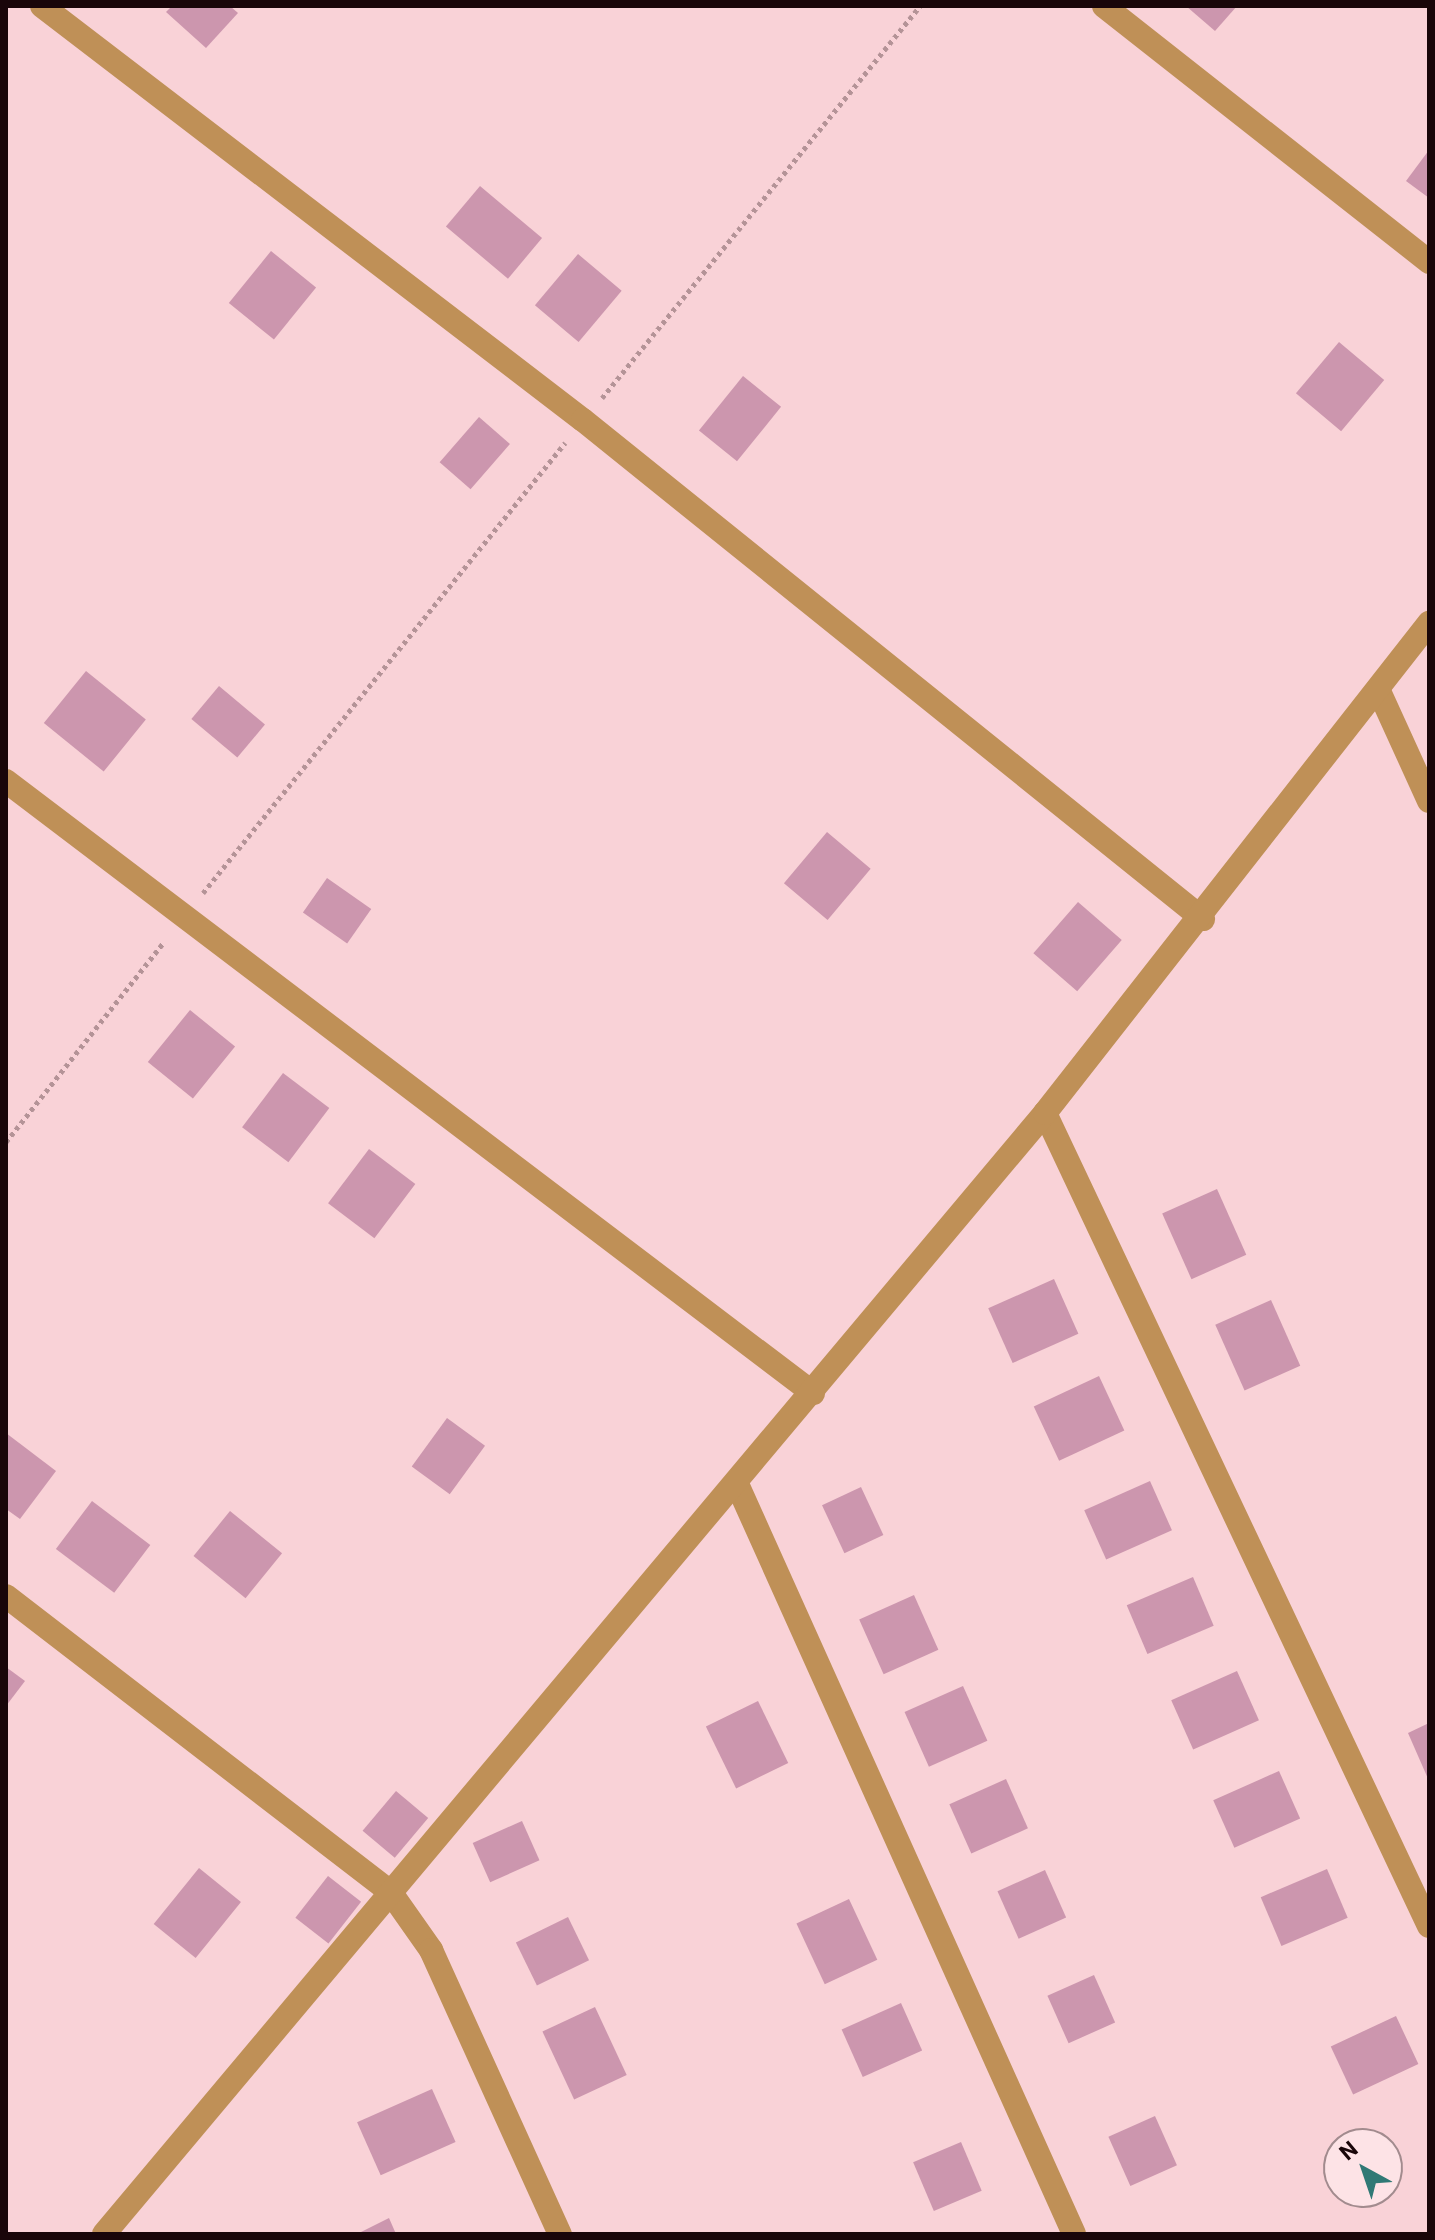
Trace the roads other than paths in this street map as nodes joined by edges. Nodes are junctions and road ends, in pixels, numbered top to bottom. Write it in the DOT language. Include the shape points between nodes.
graph roads {
  1 [pos="42,6"];
  2 [pos="1104,6"];
  3 [pos="1429,262"];
  4 [pos="1429,623"];
  5 [pos="1378,689"];
  6 [pos="6,781"];
  7 [pos="1429,801"];
  8 [pos="1203,919"];
  9 [pos="1045,1113"];
  10 [pos="813,1393"];
  11 [pos="737,1484"];
  12 [pos="6,1596"];
  13 [pos="1421,1885"];
  14 [pos="391,1893"];
  15 [pos="1429,1926"];
  16 [pos="104,2234"];
  17 [pos="560,2234"];
  18 [pos="1074,2234"];
  1 -- 8 [label="street" via="583,420"];
  2 -- 3 [label="street"];
  4 -- 5 [label="street"];
  5 -- 7 [label="street"];
  5 -- 8 [label="street"];
  6 -- 10 [label="street"];
  8 -- 9 [label="street"];
  9 -- 10 [label="street"];
  9 -- 13 [label="street"];
  10 -- 11 [label="street"];
  11 -- 14 [label="street"];
  11 -- 18 [label="street"];
  12 -- 14 [label="street"];
  13 -- 15 [label="street"];
  14 -- 16 [label="street"];
  14 -- 17 [label="street" via="431,1950"];
}
